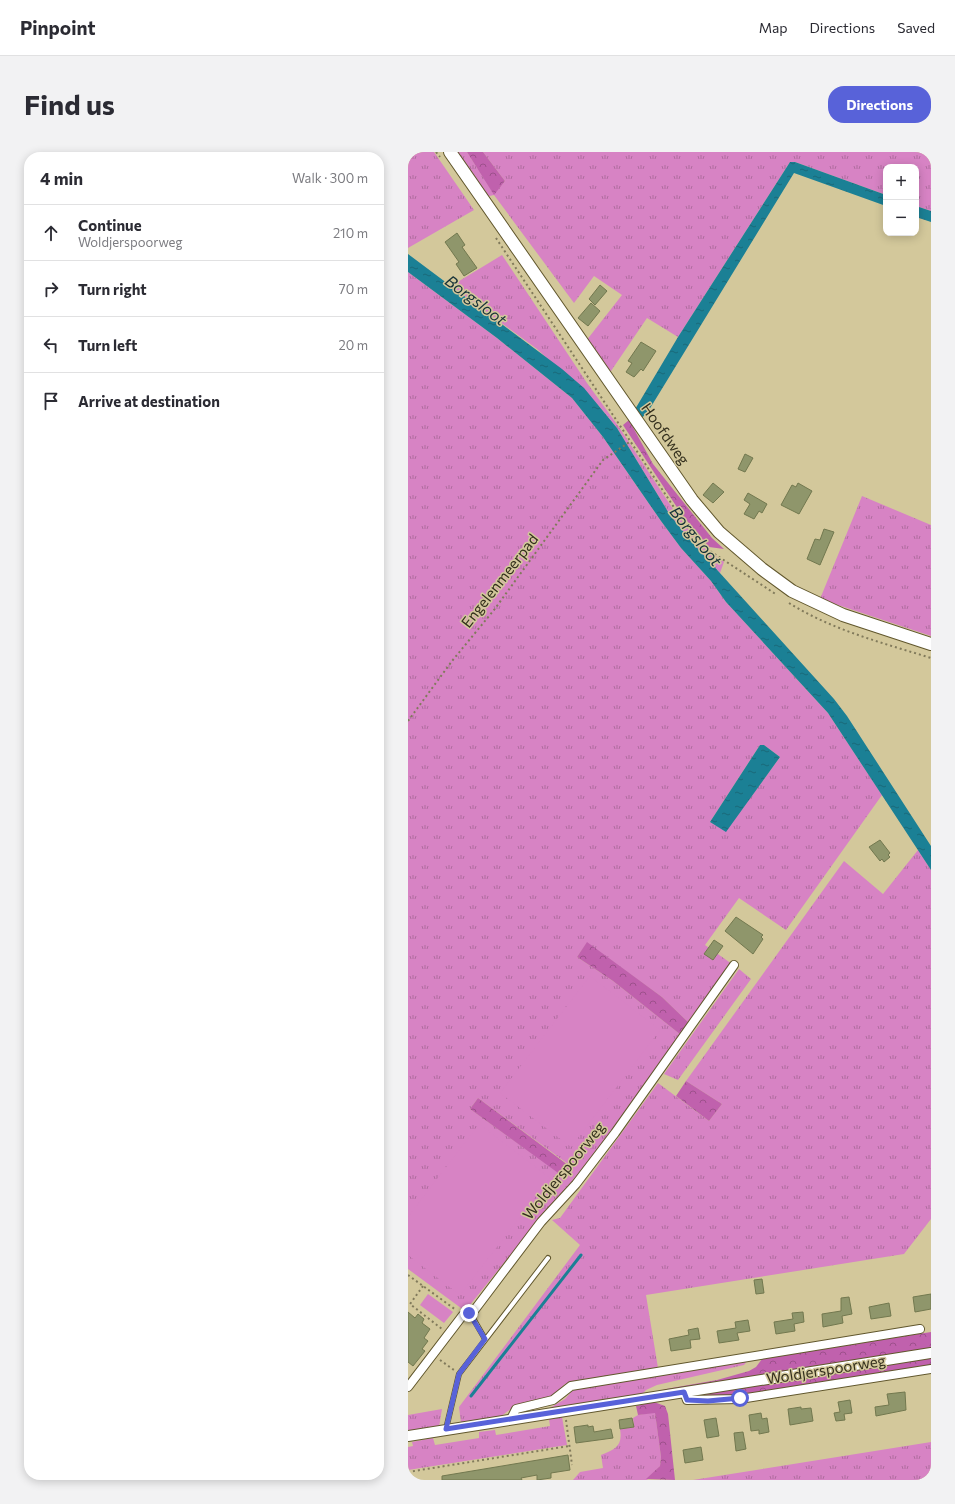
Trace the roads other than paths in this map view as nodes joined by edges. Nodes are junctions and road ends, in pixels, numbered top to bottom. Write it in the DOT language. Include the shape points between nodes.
graph roads {
  1 [pos="445,155"];
  2 [pos="931,644"];
  3 [pos="734,965"];
  4 [pos="548,1258"];
  5 [pos="466,1314"];
  6 [pos="920,1329"];
  7 [pos="485,1339"];
  8 [pos="931,1353"];
  9 [pos="931,1369"];
  10 [pos="408,1387"];
  11 [pos="684,1392"];
  12 [pos="512,1419"];
  13 [pos="446,1429"];
  14 [pos="408,1436"];
  1 -- 2 [label="main road, Hoofdweg" via="692,500 720,532 792,591 843,615"];
  3 -- 5 [label="street, Woldjerspoorweg" via="615,1134 576,1184 541,1222 473,1312"];
  4 -- 7 [label="lane"];
  5 -- 7 [label="lane"];
  5 -- 10 [label="street, Woldjerspoorweg"];
  6 -- 12 [label="street, Woldjerspoorweg" via="571,1386 553,1400 516,1409"];
  7 -- 13 [label="lane" via="459,1374"];
  8 -- 11 [label="street, Woldjerspoorweg"];
  9 -- 11 [label="street, Woldjerspoorweg" via="708,1401 687,1400"];
  11 -- 12 [label="street, Woldjerspoorweg"];
  12 -- 13 [label="street, Woldjerspoorweg"];
  13 -- 14 [label="street, Woldjerspoorweg"];
}
